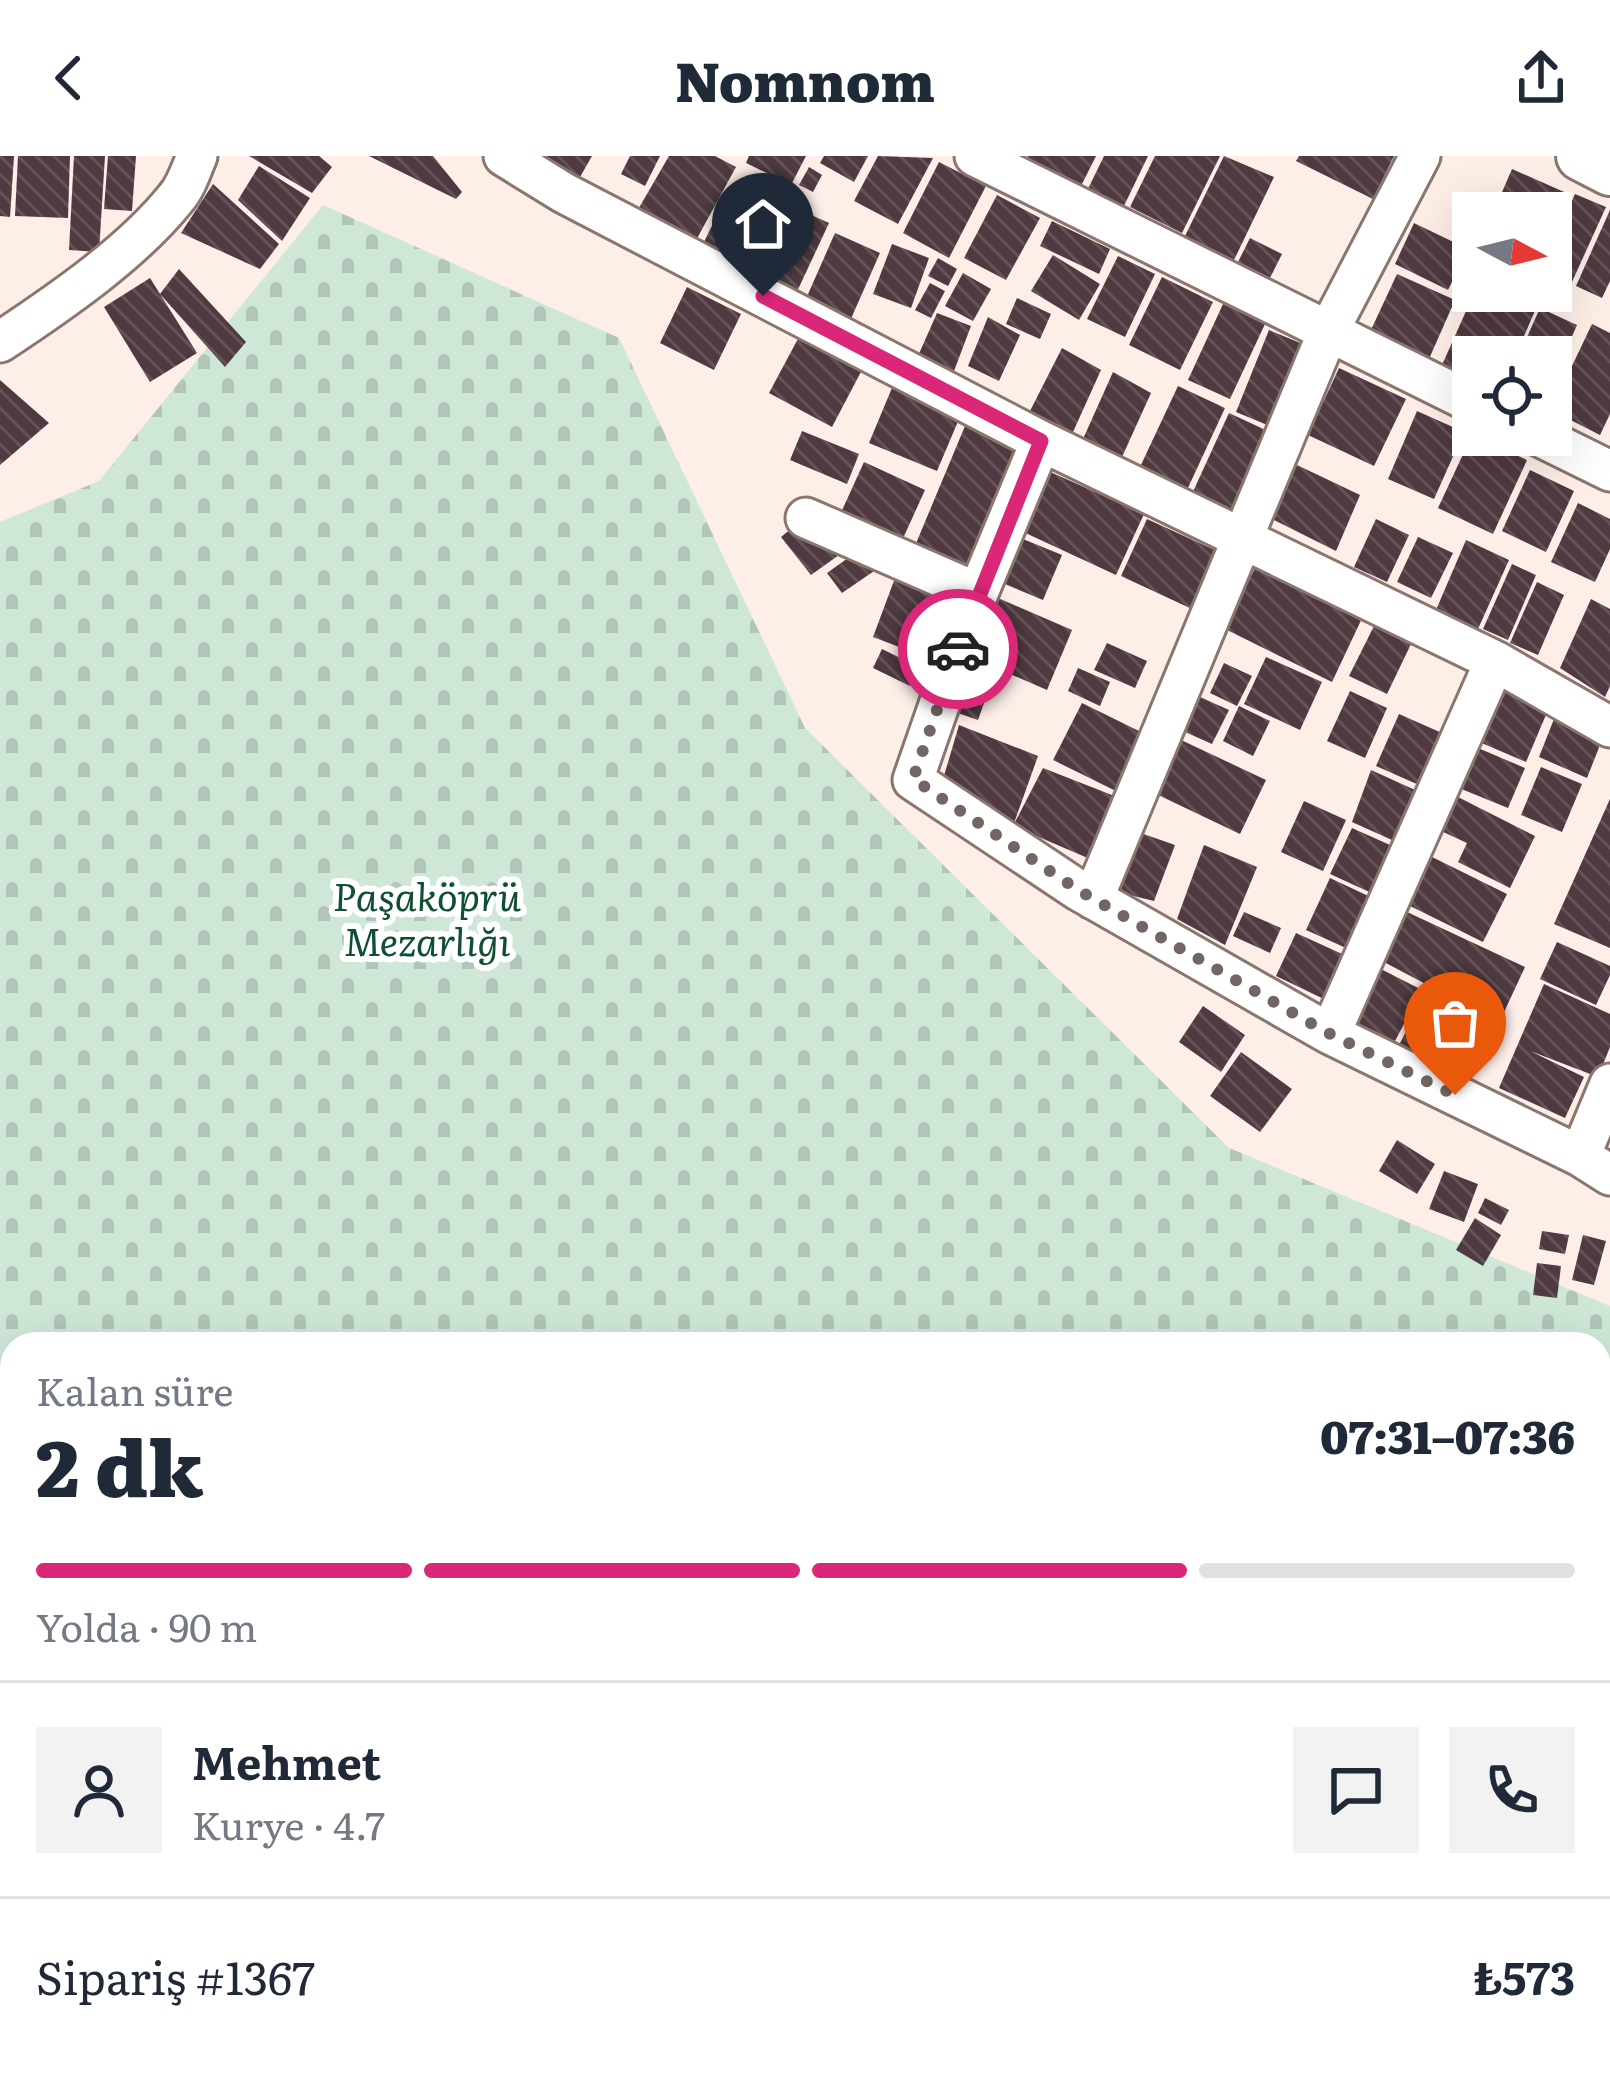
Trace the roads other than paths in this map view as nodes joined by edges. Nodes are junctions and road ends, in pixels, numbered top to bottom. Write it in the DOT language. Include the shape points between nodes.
graph roads {
  1 [pos="197,156"];
  2 [pos="504,156"];
  3 [pos="975,156"];
  4 [pos="1420,156"];
  5 [pos="1581,156"];
  6 [pos="1610,171"];
  7 [pos="1328,332"];
  8 [pos="0,342"];
  9 [pos="1452,394"];
  10 [pos="1041,441"];
  11 [pos="1572,452"];
  12 [pos="1610,471"];
  13 [pos="806,518"];
  14 [pos="1243,538"];
  15 [pos="977,592"];
  16 [pos="1495,662"];
  17 [pos="1610,727"];
  18 [pos="1093,898"];
  19 [pos="1330,1034"];
  20 [pos="1610,1084"];
  21 [pos="1595,1166"];
  1 -- 8 [label="street" via="179,195 140,236"];
  2 -- 10 [label="street"];
  3 -- 7 [label="street"];
  4 -- 7 [label="street"];
  5 -- 6 [label="street"];
  7 -- 9 [label="street"];
  7 -- 14 [label="street"];
  10 -- 14 [label="street"];
  10 -- 15 [label="street"];
  11 -- 12 [label="street"];
  13 -- 15 [label="street"];
  14 -- 16 [label="street"];
  14 -- 18 [label="street"];
  15 -- 18 [label="street" via="913,779"];
  16 -- 17 [label="street"];
  16 -- 19 [label="street"];
  18 -- 19 [label="street"];
  19 -- 21 [label="street"];
  20 -- 21 [label="street"];
}
